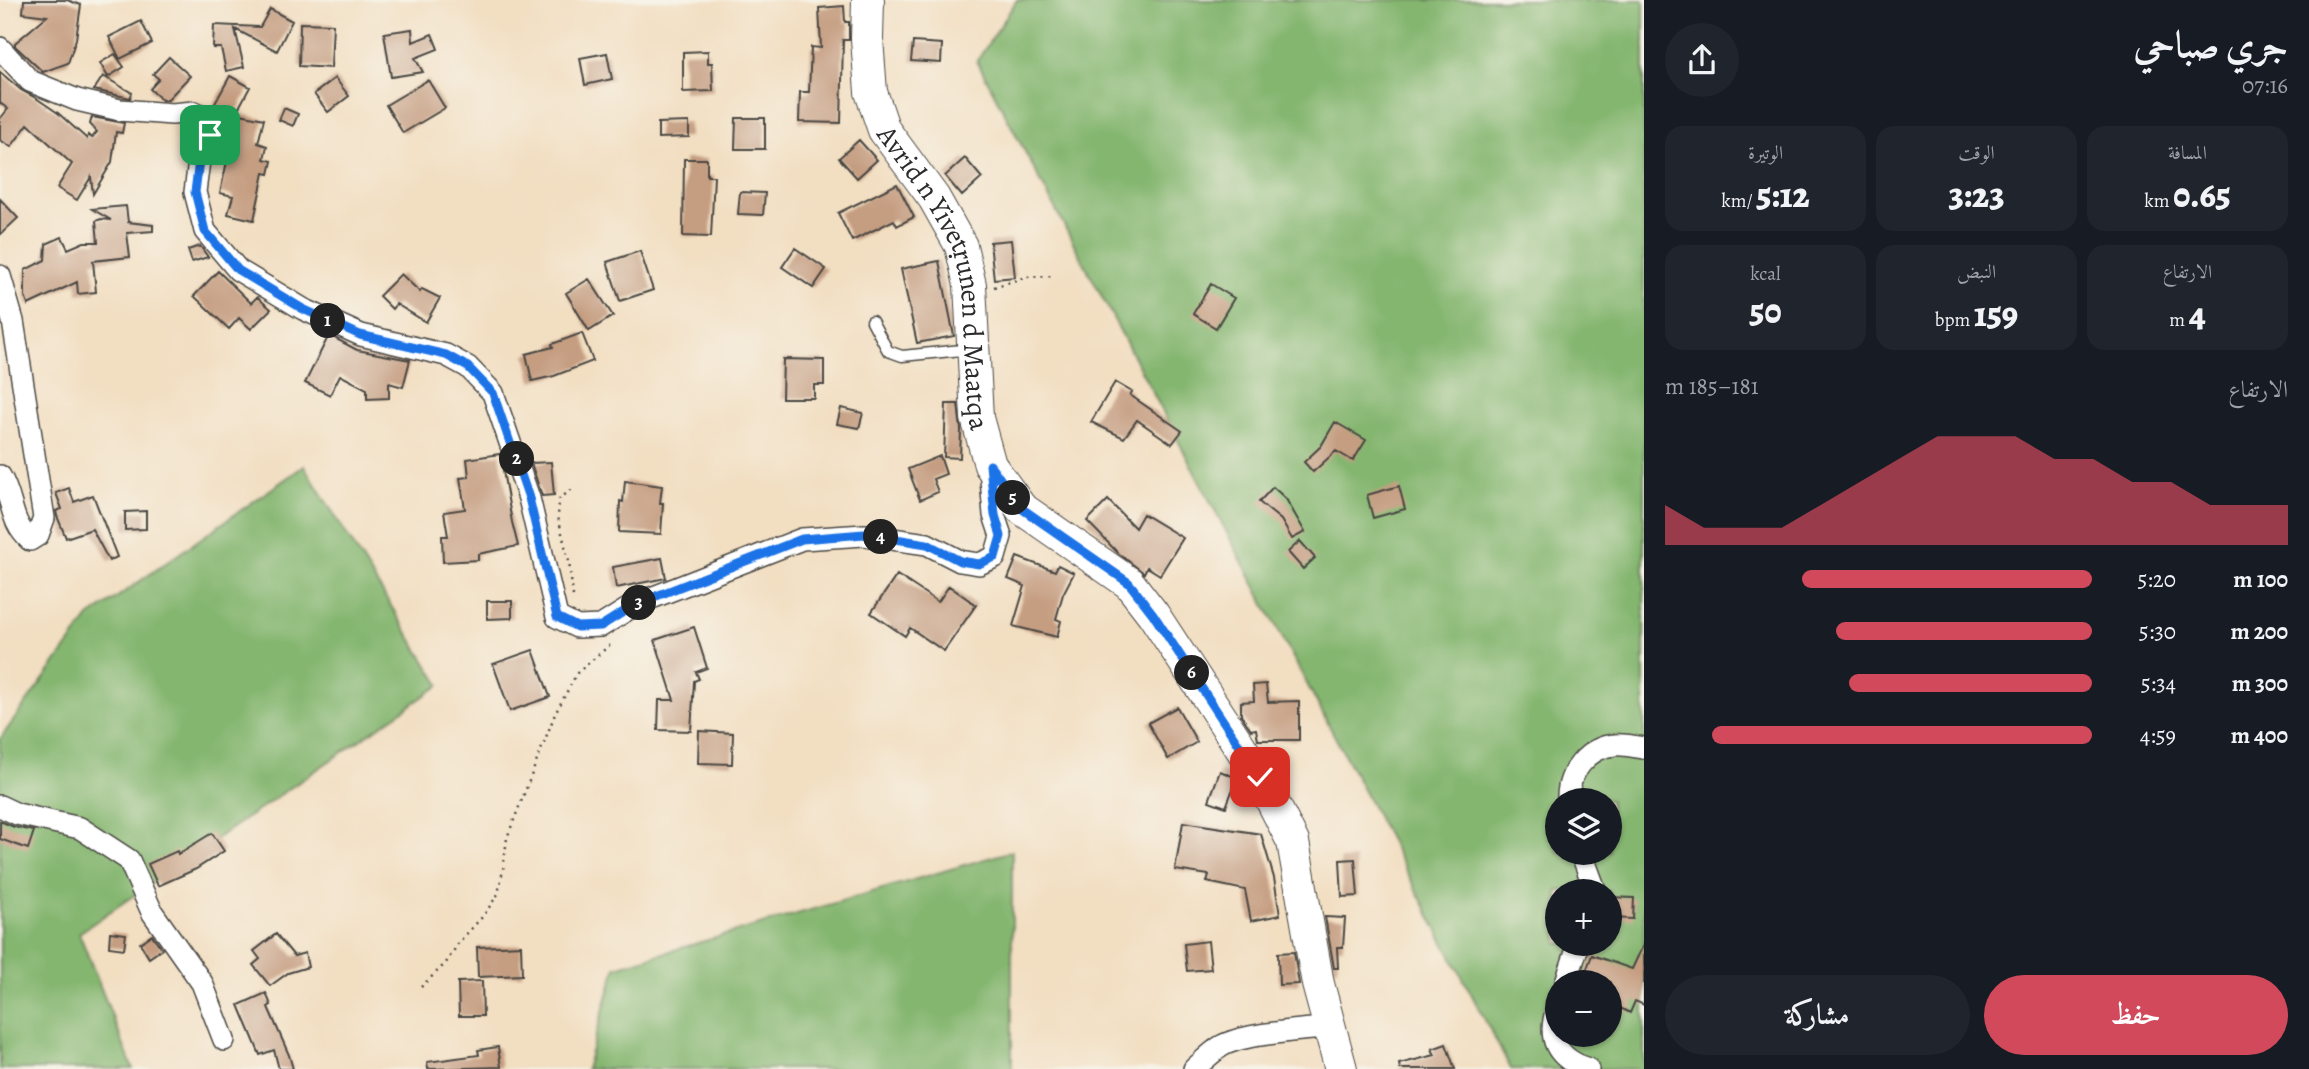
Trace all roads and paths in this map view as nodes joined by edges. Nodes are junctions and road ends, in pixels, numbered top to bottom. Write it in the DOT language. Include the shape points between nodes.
graph roads {
  1 [pos="867,0"];
  2 [pos="0,48"];
  3 [pos="1055,275"];
  4 [pos="0,276"];
  5 [pos="970,294"];
  6 [pos="872,321"];
  7 [pos="974,349"];
  8 [pos="990,465"];
  9 [pos="0,476"];
  10 [pos="574,488"];
  11 [pos="577,627"];
  12 [pos="614,641"];
  13 [pos="1644,748"];
  14 [pos="1569,788"];
  15 [pos="0,806"];
  16 [pos="421,987"];
  17 [pos="1329,1027"];
  18 [pos="224,1040"];
  19 [pos="1557,1047"];
  20 [pos="1194,1069"];
  21 [pos="1340,1069"];
  22 [pos="1588,1069"];
  1 -- 5 [label="main road, Avrid n Yivetṛunen d Maatqa" via="871,92 884,130 934,198 961,246"];
  2 -- 11 [label="street" via="30,81 77,100 120,110 194,112 207,118 210,135 200,153 195,192 205,231 238,270 303,309 360,335 446,355 482,379 493,393 519,462 557,617"];
  3 -- 5 [label="path" via="1026,277"];
  4 -- 9 [label="street" via="13,321 44,518 30,540 13,518 8,488"];
  5 -- 7 [label="main road, Avrid n Yivetṛunen d Maatqa"];
  6 -- 7 [label="lane" via="888,351 902,356"];
  7 -- 8 [label="main road, Avrid n Yivetṛunen d Maatqa" via="977,418"];
  8 -- 11 [label="street" via="1001,536 995,557 979,564 960,561 927,544 864,534 802,539 636,604 601,626"];
  8 -- 17 [label="main road, Avrid n Yivetṛunen d Maatqa" via="1021,508 1129,583 1260,777 1293,842"];
  10 -- 11 [label="path" via="559,499 558,517"];
  12 -- 16 [label="path" via="577,673 555,714 507,838 498,894 446,963"];
  13 -- 14 [label="street" via="1615,745 1590,753 1576,769"];
  15 -- 18 [label="street" via="80,828 129,860 152,912 202,983"];
  17 -- 20 [label="street" via="1264,1034 1222,1045"];
  17 -- 21 [label="main road, Avrid n Yivetṛunen d Maatqa"];
  19 -- 22 [label="street" via="1565,1058"];
}
